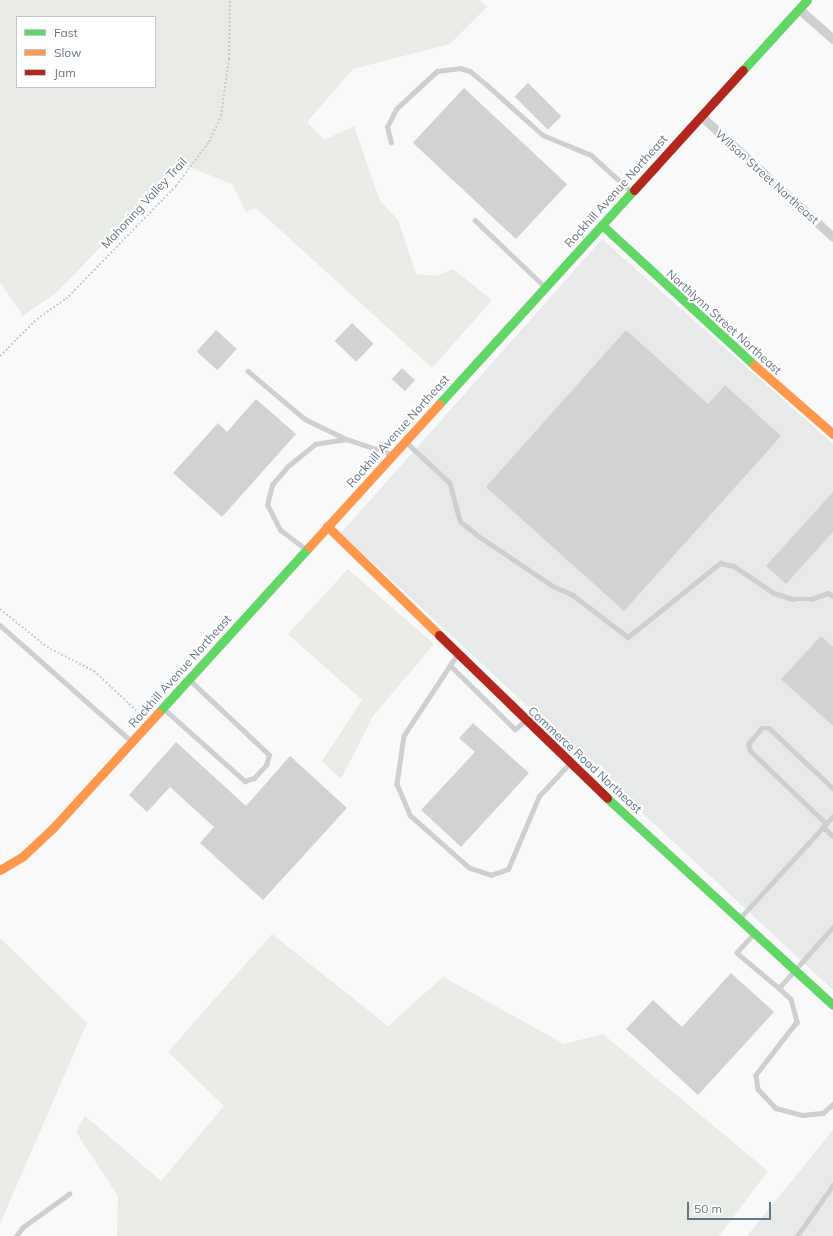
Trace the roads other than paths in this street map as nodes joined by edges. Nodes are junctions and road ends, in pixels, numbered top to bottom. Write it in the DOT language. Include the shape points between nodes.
graph roads {
  1 [pos="807,0"];
  2 [pos="799,10"];
  3 [pos="833,39"];
  4 [pos="701,116"];
  5 [pos="391,143"];
  6 [pos="632,192"];
  7 [pos="475,220"];
  8 [pos="602,225"];
  9 [pos="833,237"];
  10 [pos="545,287"];
  11 [pos="248,370"];
  12 [pos="833,434"];
  13 [pos="346,439"];
  14 [pos="405,441"];
  15 [pos="392,455"];
  16 [pos="327,526"];
  17 [pos="306,550"];
  18 [pos="833,596"];
  19 [pos="0,625"];
  20 [pos="458,654"];
  21 [pos="450,665"];
  22 [pos="188,680"];
  23 [pos="163,708"];
  24 [pos="526,720"];
  25 [pos="132,742"];
  26 [pos="570,763"];
  27 [pos="833,788"];
  28 [pos="833,816"];
  29 [pos="824,826"];
  30 [pos="833,836"];
  31 [pos="0,870"];
  32 [pos="740,918"];
  33 [pos="833,927"];
  34 [pos="756,933"];
  35 [pos="795,969"];
  36 [pos="779,988"];
  37 [pos="832,1003"];
  38 [pos="833,1104"];
  39 [pos="833,1185"];
  40 [pos="69,1194"];
  41 [pos="16,1236"];
  42 [pos="797,1236"];
  1 -- 2 [label="street, Rockhill Avenue Northeast"];
  2 -- 3 [label="street"];
  2 -- 4 [label="street, Rockhill Avenue Northeast"];
  4 -- 6 [label="street, Rockhill Avenue Northeast"];
  4 -- 9 [label="street, Wilson Street Northeast"];
  5 -- 6 [label="lane" via="387,127 396,109 437,71 460,68 470,71 487,84 543,135 591,155"];
  6 -- 8 [label="street, Rockhill Avenue Northeast"];
  7 -- 10 [label="lane"];
  8 -- 10 [label="street, Rockhill Avenue Northeast"];
  8 -- 12 [label="street, Northlynn Street Northeast" via="759,370"];
  10 -- 14 [label="street, Rockhill Avenue Northeast"];
  11 -- 13 [label="lane" via="305,419"];
  13 -- 15 [label="lane"];
  13 -- 17 [label="lane" via="315,444 288,466 272,485 267,505 280,530"];
  14 -- 15 [label="street, Rockhill Avenue Northeast"];
  14 -- 18 [label="lane" via="450,483 460,521 477,536 553,586 573,595 628,637 720,563 734,566 774,593 792,599 811,599 828,593"];
  15 -- 16 [label="street, Rockhill Avenue Northeast"];
  16 -- 17 [label="street, Rockhill Avenue Northeast"];
  16 -- 20 [label="street, Commerce Road Northeast"];
  17 -- 22 [label="street, Rockhill Avenue Northeast"];
  19 -- 25 [label="lane"];
  20 -- 21 [label="lane"];
  20 -- 24 [label="street, Commerce Road Northeast"];
  21 -- 24 [label="lane" via="515,729"];
  21 -- 26 [label="lane" via="404,736 397,784 410,815 470,868 491,875 508,869 538,796"];
  22 -- 23 [label="street, Rockhill Avenue Northeast"];
  22 -- 23 [label="lane" via="269,755 266,765 254,778 245,781"];
  23 -- 25 [label="street, Rockhill Avenue Northeast"];
  24 -- 26 [label="street, Commerce Road Northeast"];
  25 -- 31 [label="street, Rockhill Avenue Northeast" via="44,837 23,856"];
  26 -- 32 [label="street, Commerce Road Northeast"];
  27 -- 29 [label="lane" via="769,728 762,728 748,744 750,751"];
  28 -- 29 [label="lane"];
  29 -- 30 [label="lane"];
  29 -- 32 [label="lane"];
  32 -- 34 [label="street, Commerce Road Northeast"];
  33 -- 35 [label="lane"];
  34 -- 35 [label="street, Commerce Road Northeast"];
  34 -- 36 [label="lane" via="737,953"];
  35 -- 36 [label="lane"];
  35 -- 37 [label="street, Commerce Road Northeast"];
  36 -- 38 [label="lane" via="791,999 797,1022 756,1075 758,1089 776,1108 803,1115 822,1113"];
  39 -- 42 [label="lane"];
  40 -- 41 [label="lane" via="23,1227"];
}
